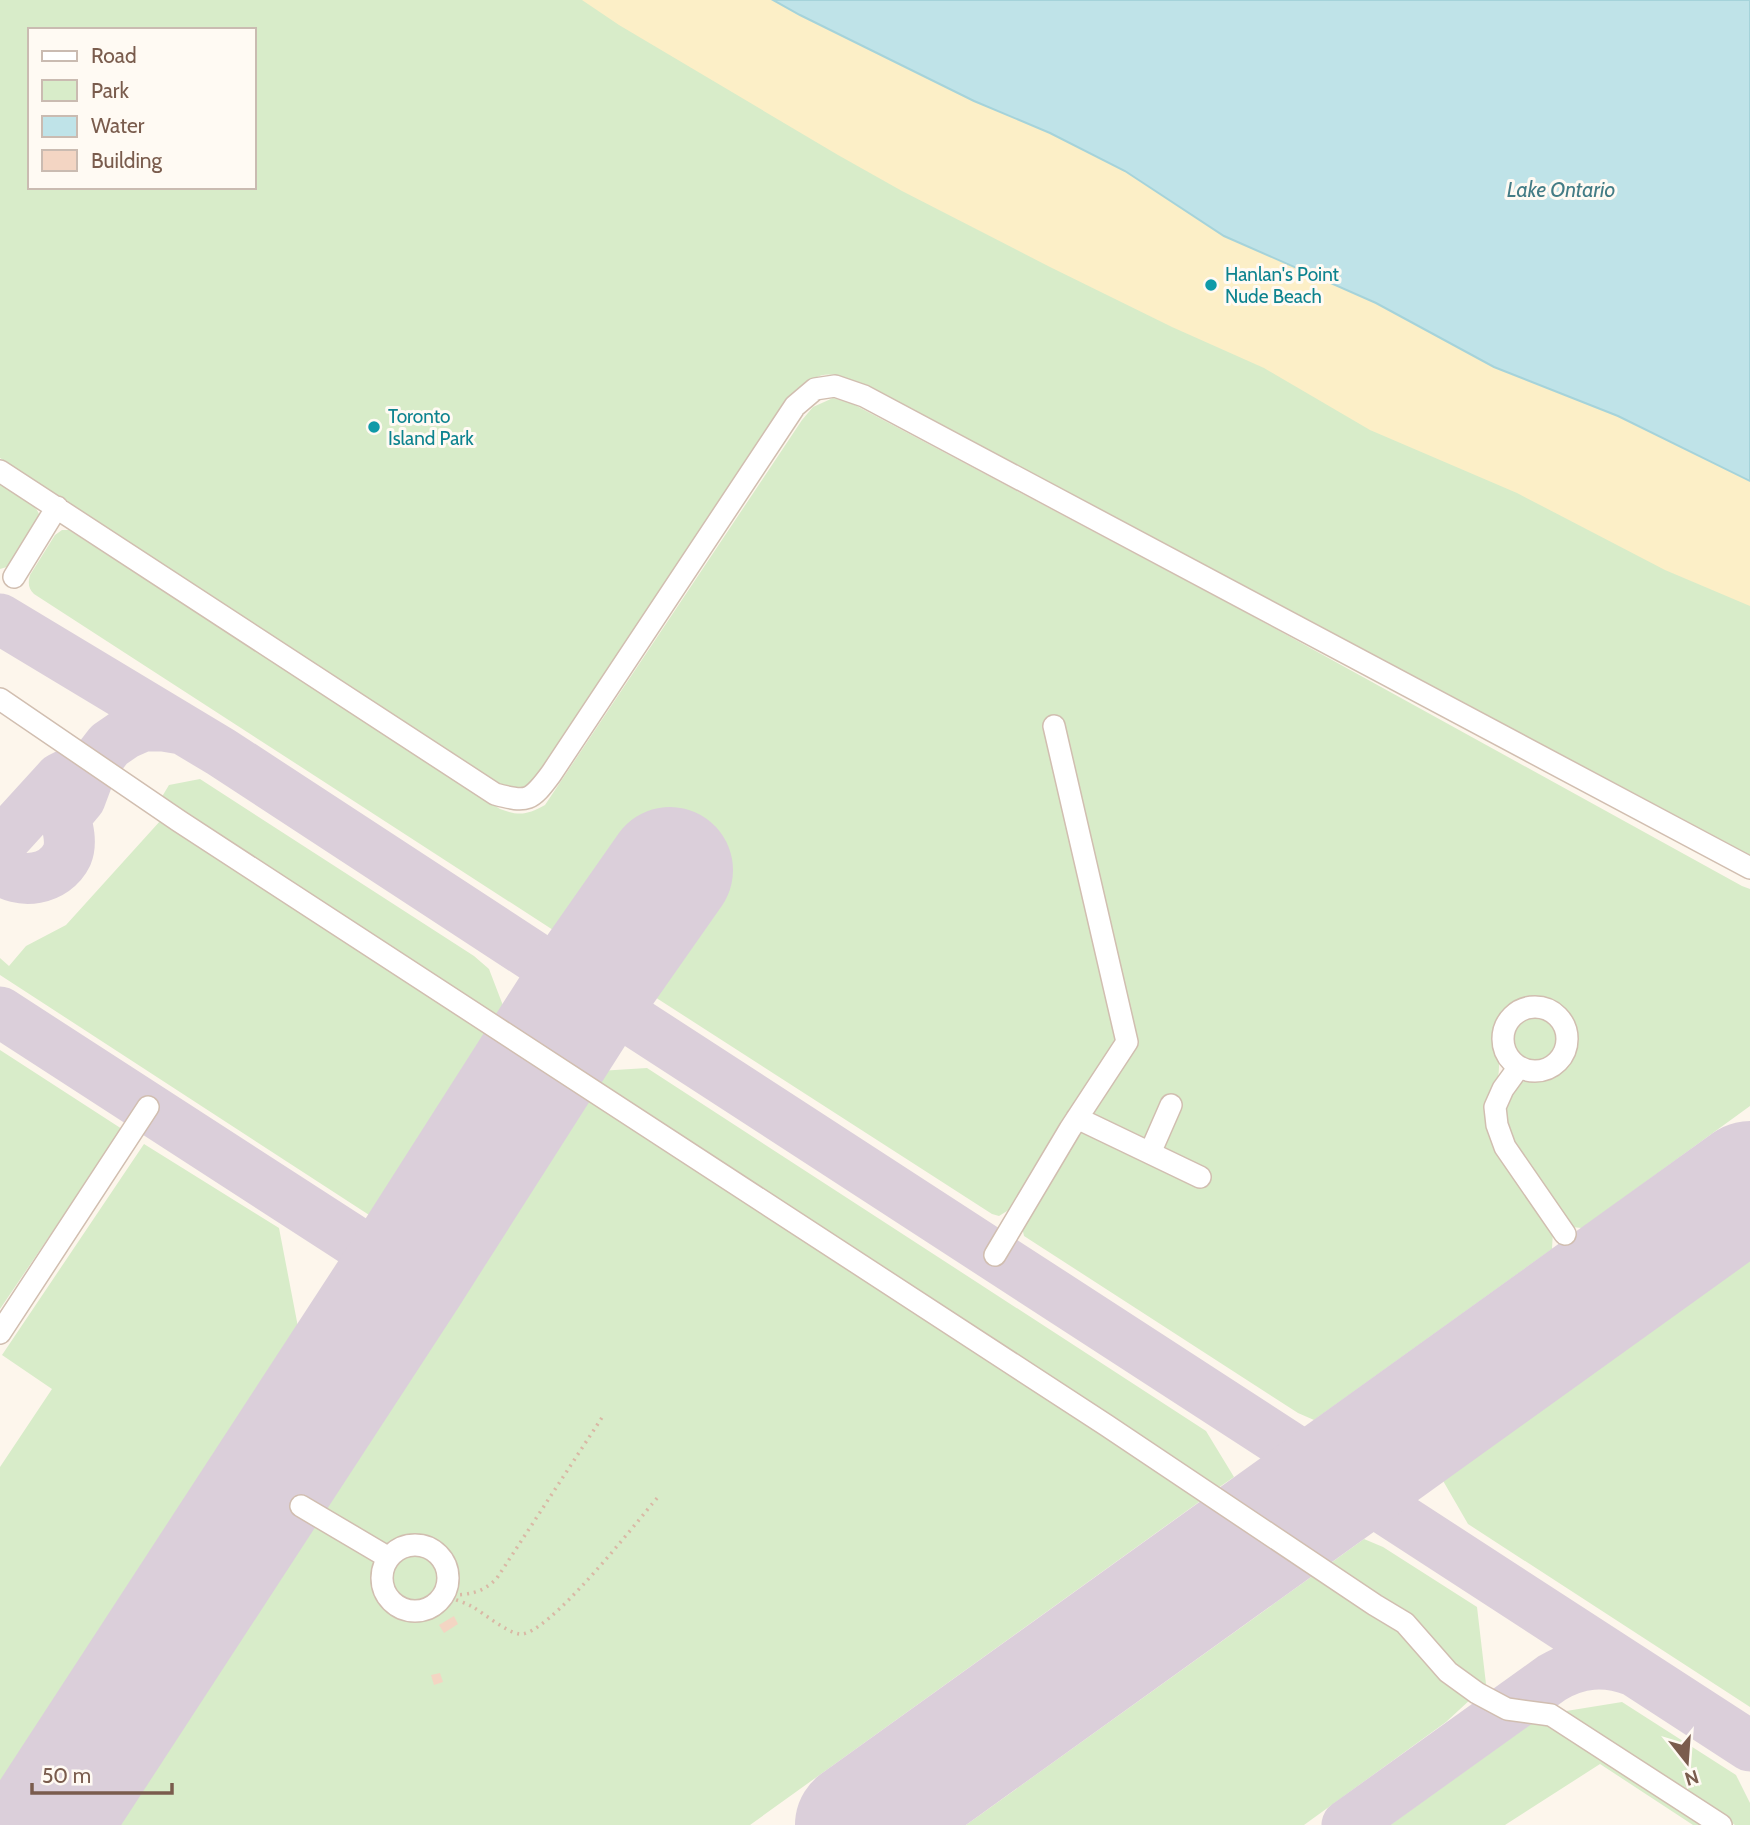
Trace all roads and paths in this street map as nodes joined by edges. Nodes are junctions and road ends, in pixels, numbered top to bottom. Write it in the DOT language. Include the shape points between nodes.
graph roads {
  1 [pos="0,471"];
  2 [pos="57,508"];
  3 [pos="14,577"];
  4 [pos="0,699"];
  5 [pos="1054,726"];
  6 [pos="1750,868"];
  7 [pos="1519,1067"];
  8 [pos="1171,1105"];
  9 [pos="148,1107"];
  10 [pos="1077,1118"];
  11 [pos="1150,1153"];
  12 [pos="1200,1177"];
  13 [pos="1565,1234"];
  14 [pos="995,1255"];
  15 [pos="0,1332"];
  16 [pos="603,1416"];
  17 [pos="658,1497"];
  18 [pos="301,1506"];
  19 [pos="389,1559"];
  20 [pos="443,1595"];
  21 [pos="1721,1825"];
  1 -- 2 [label="lane"];
  2 -- 3 [label="lane"];
  2 -- 6 [label="lane" via="495,794 518,800 536,794 551,774 795,406 815,389 835,386 864,396"];
  4 -- 21 [label="lane" via="1405,1623 1448,1672 1477,1693 1507,1709 1551,1715"];
  5 -- 10 [label="lane" via="1127,1042"];
  7 -- 13 [label="lane" via="1495,1107 1497,1125 1505,1147"];
  8 -- 11 [label="lane"];
  9 -- 15 [label="lane"];
  10 -- 11 [label="lane"];
  10 -- 14 [label="lane"];
  11 -- 12 [label="lane"];
  16 -- 20 [label="path" via="497,1578 468,1595"];
  17 -- 20 [label="path" via="591,1577 529,1633 507,1629"];
  18 -- 19 [label="lane"];
  19 -- 20 [label="lane" via="407,1546 418,1545 438,1554 448,1573"];
  19 -- 20 [label="lane" via="382,1578 384,1589 397,1605 428,1608"];
}
